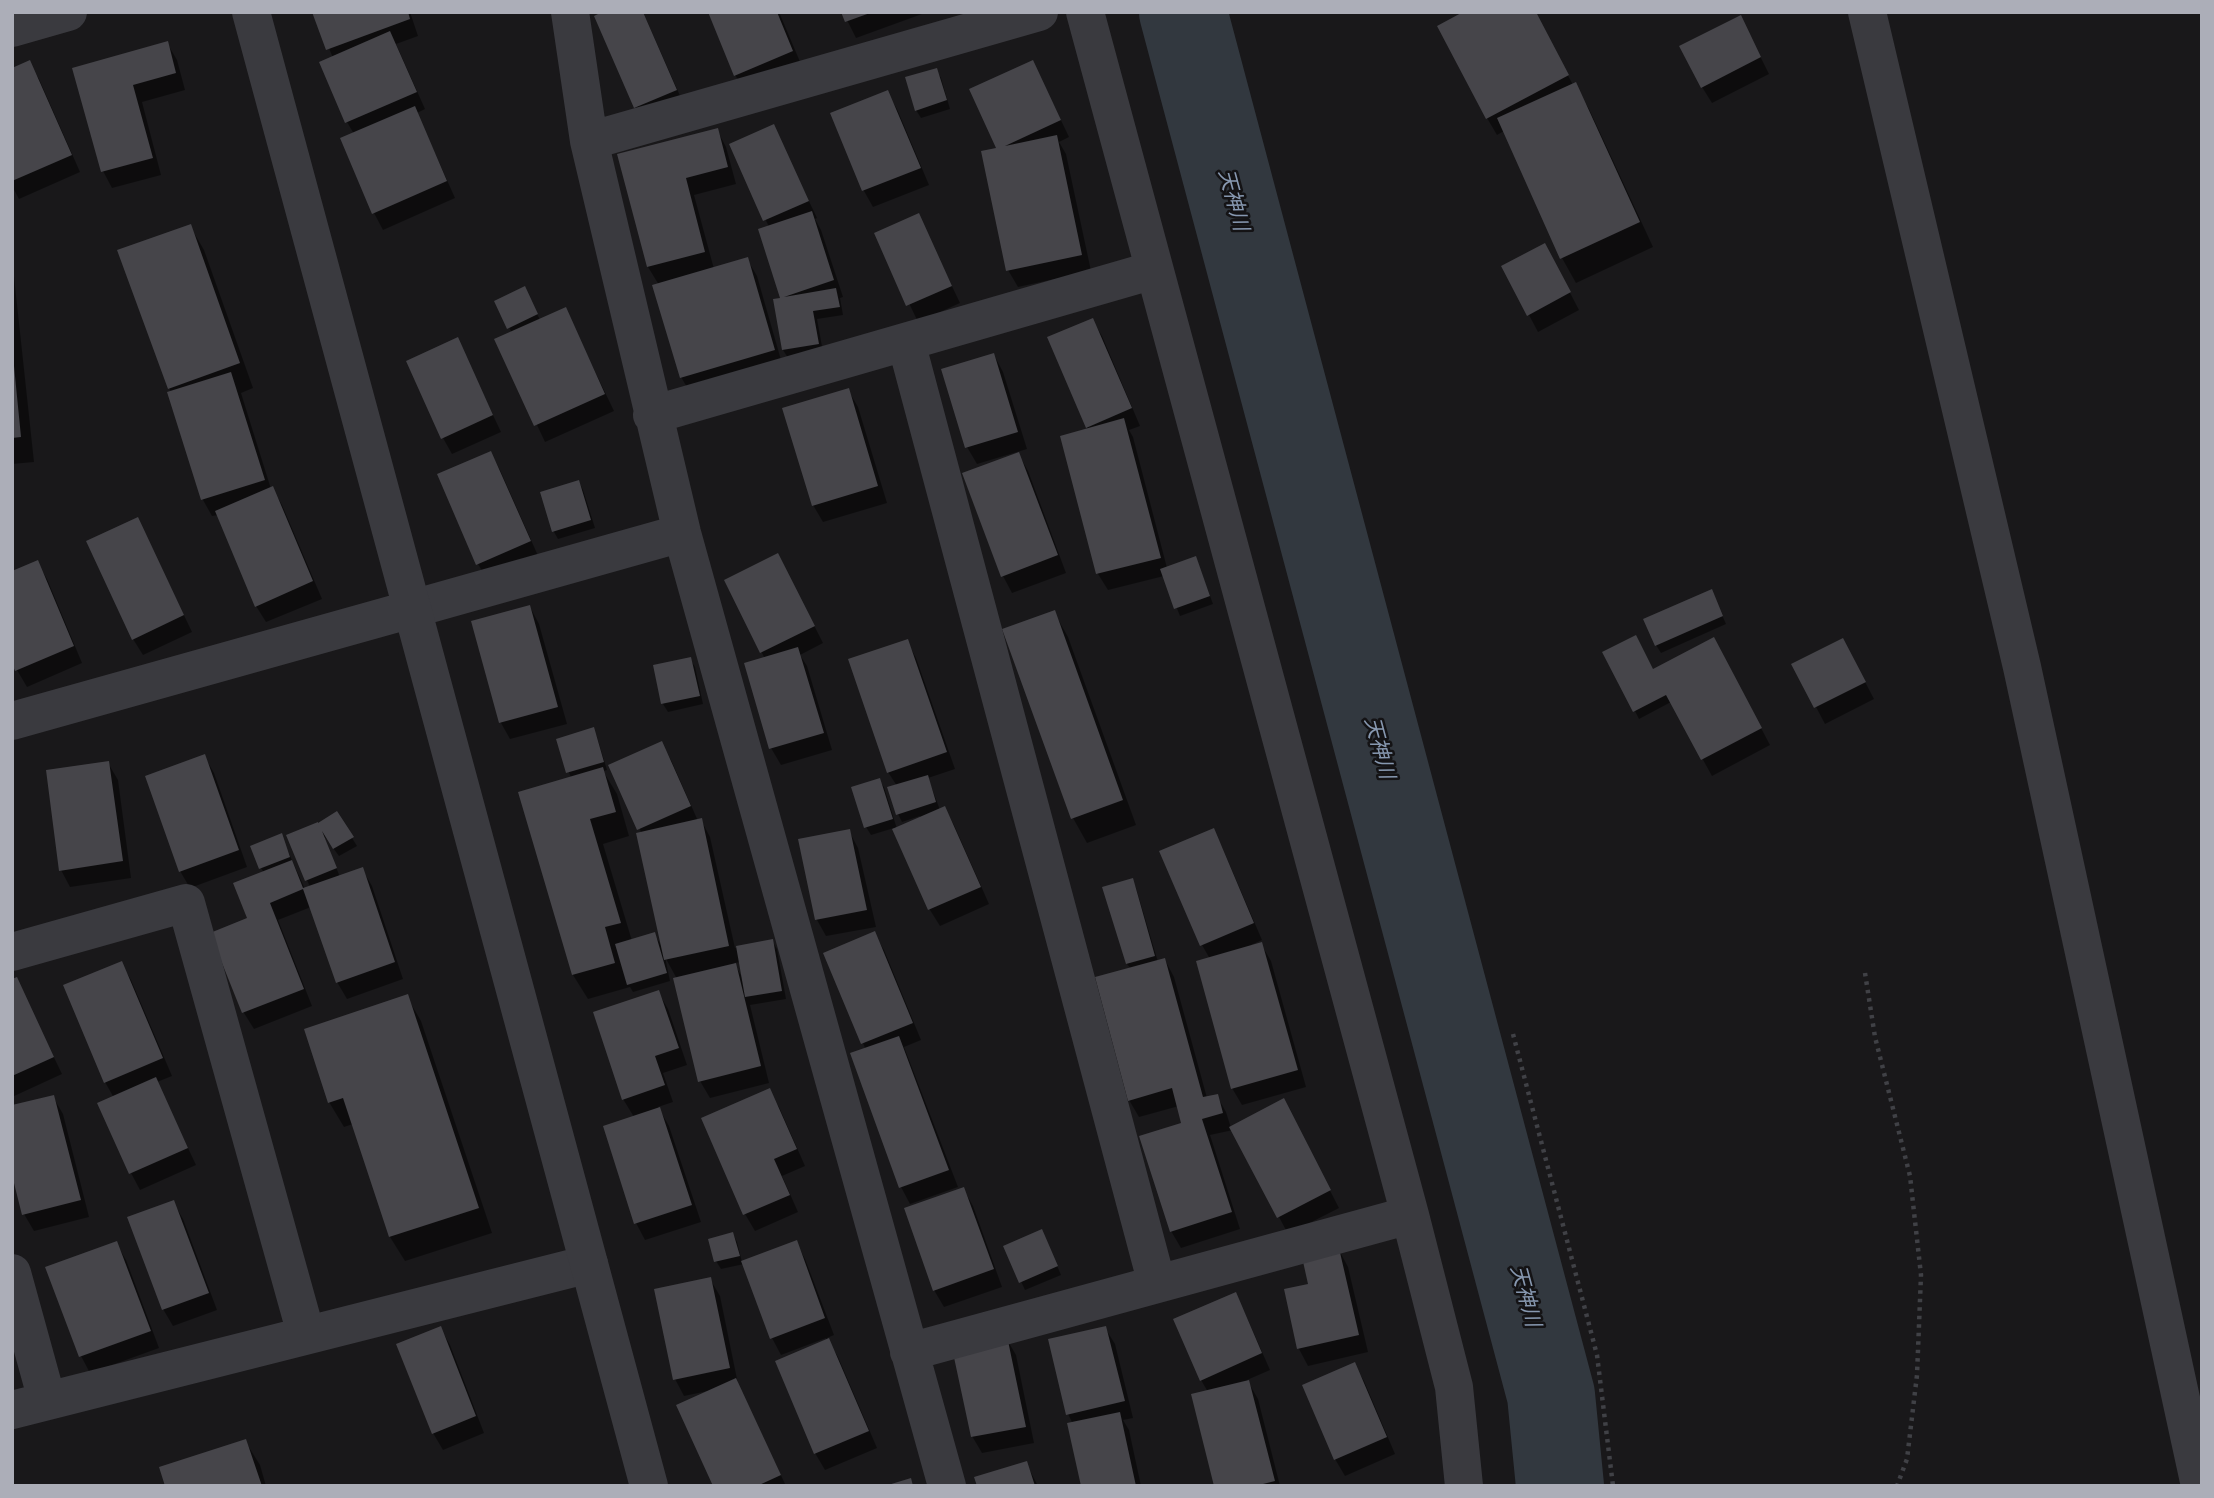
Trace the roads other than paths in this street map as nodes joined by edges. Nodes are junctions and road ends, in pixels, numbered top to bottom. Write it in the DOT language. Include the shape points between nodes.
graph roads {
  1 [pos="68,12"];
  2 [pos="251,12"];
  3 [pos="570,12"];
  4 [pos="1039,12"];
  5 [pos="1085,12"];
  6 [pos="1867,12"];
  7 [pos="12,28"];
  8 [pos="589,141"];
  9 [pos="1154,271"];
  10 [pos="906,342"];
  11 [pos="652,415"];
  12 [pos="682,533"];
  13 [pos="412,609"];
  14 [pos="12,721"];
  15 [pos="12,951"];
  16 [pos="1410,1215"];
  17 [pos="589,1264"];
  18 [pos="12,1273"];
  19 [pos="1157,1284"];
  20 [pos="306,1334"];
  21 [pos="909,1352"];
  22 [pos="30,1405"];
  23 [pos="649,1486"];
  24 [pos="947,1486"];
  25 [pos="1464,1486"];
  26 [pos="2200,1486"];
  1 -- 7 [label="street"];
  2 -- 13 [label="street"];
  3 -- 8 [label="street"];
  4 -- 8 [label="street"];
  5 -- 9 [label="street"];
  6 -- 26 [label="street" via="2022,667"];
  8 -- 11 [label="street"];
  9 -- 10 [label="street"];
  9 -- 16 [label="street"];
  10 -- 11 [label="street"];
  10 -- 19 [label="street"];
  11 -- 12 [label="street"];
  12 -- 13 [label="street"];
  12 -- 21 [label="street"];
  13 -- 14 [label="street"];
  13 -- 17 [label="street"];
  15 -- 20 [label="street" via="187,903"];
  16 -- 19 [label="street"];
  16 -- 25 [label="street" via="1454,1387"];
  17 -- 20 [label="street"];
  17 -- 23 [label="street"];
  18 -- 22 [label="street"];
  19 -- 21 [label="street"];
  20 -- 22 [label="street"];
  21 -- 24 [label="street"];
}
